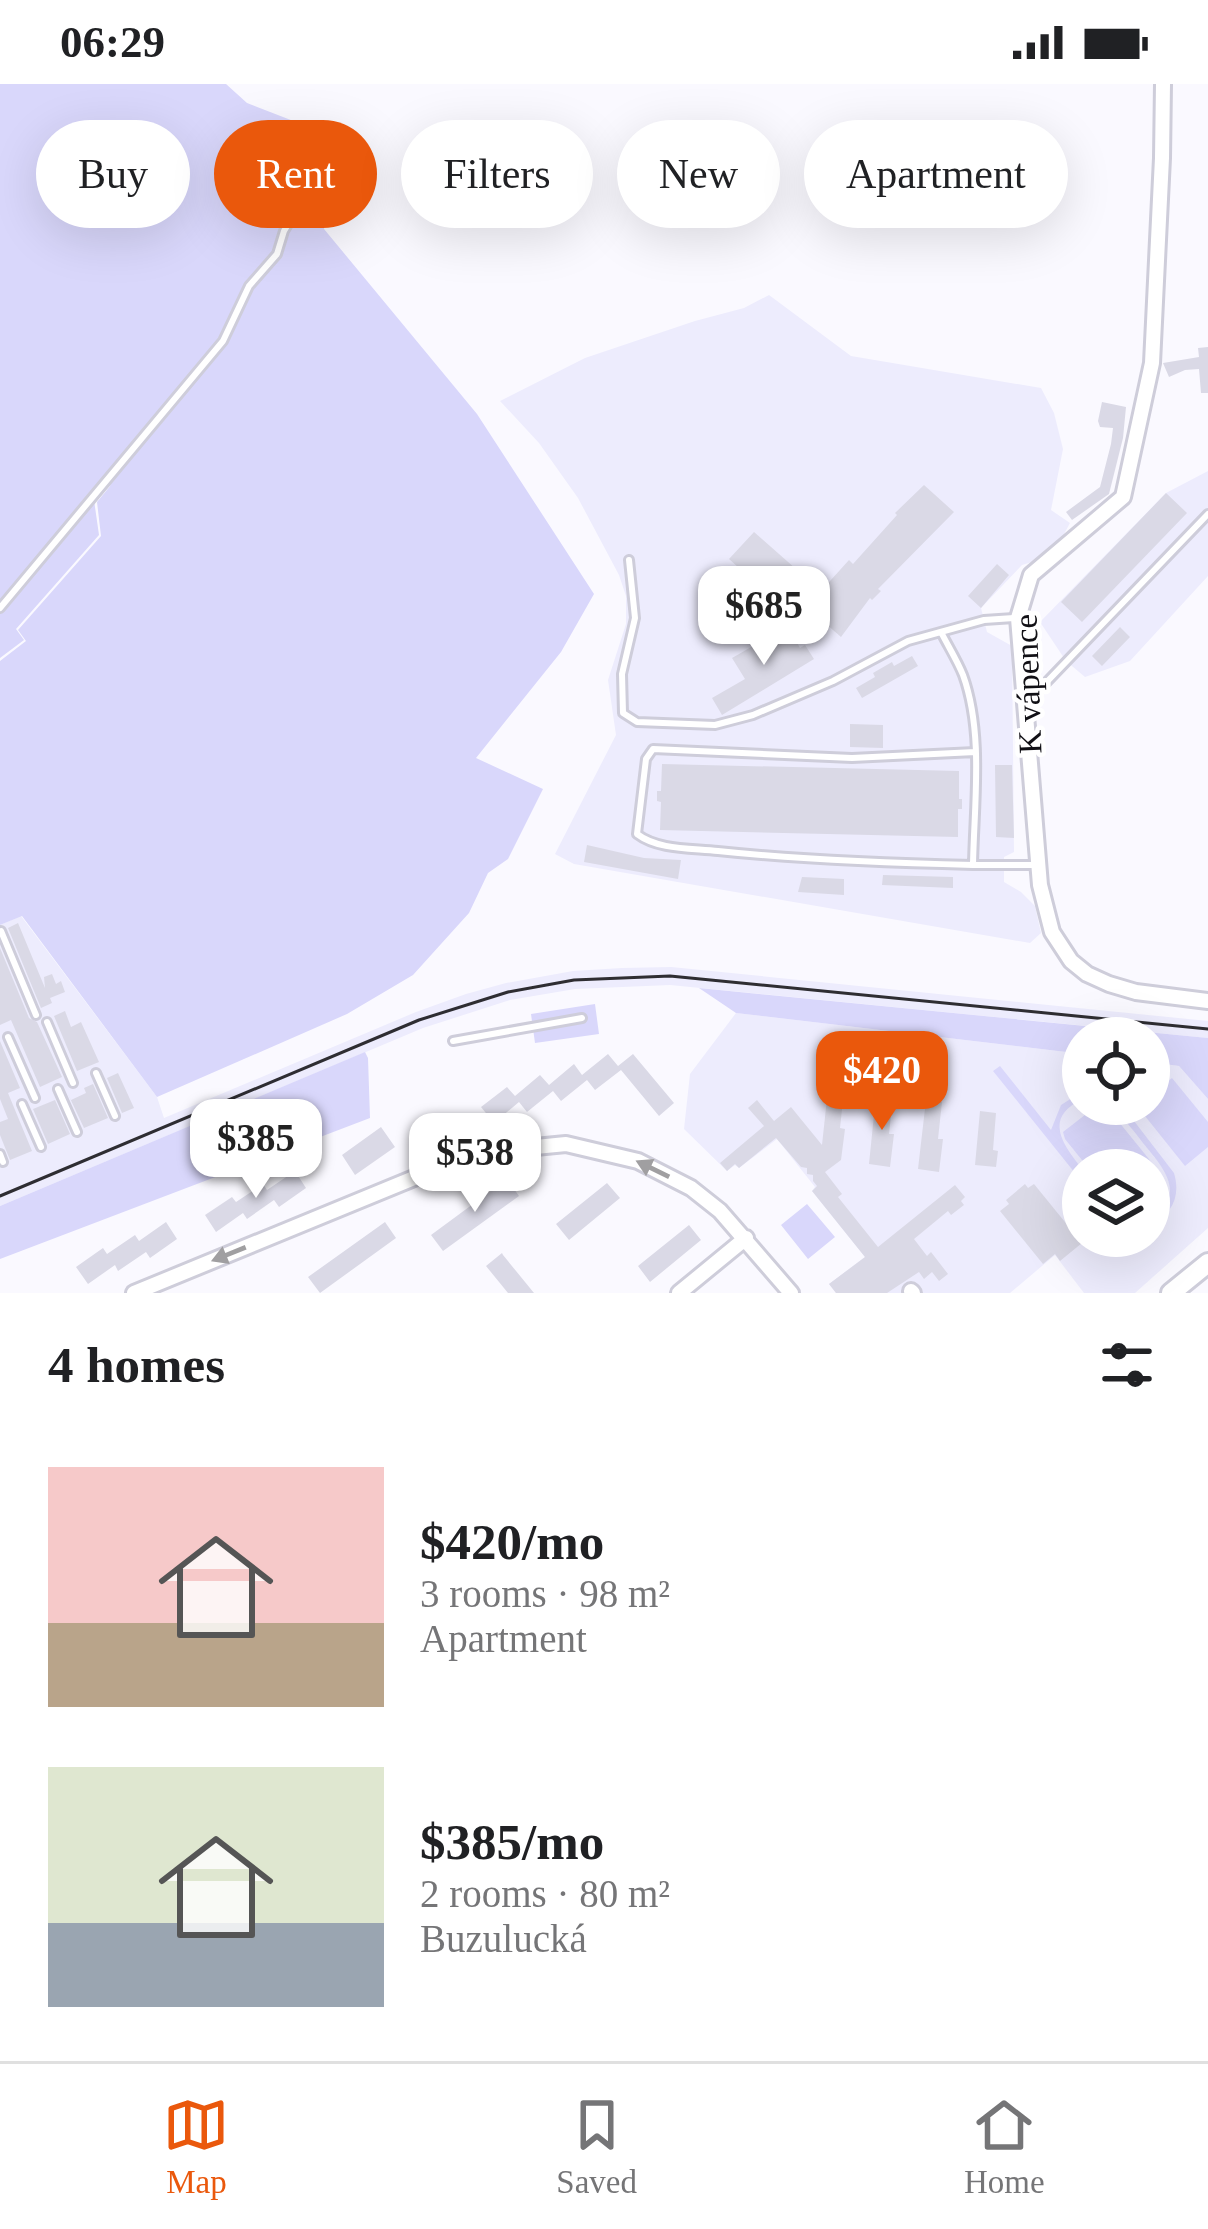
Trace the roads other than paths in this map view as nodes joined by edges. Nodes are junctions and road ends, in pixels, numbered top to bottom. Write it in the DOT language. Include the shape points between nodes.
graph roads {
  1 [pos="1163,84"];
  2 [pos="287,228"];
  3 [pos="1208,514"];
  4 [pos="628,560"];
  5 [pos="0,608"];
  6 [pos="1018,618"];
  7 [pos="941,632"];
  8 [pos="1025,699"];
  9 [pos="975,752"];
  10 [pos="1039,865"];
  11 [pos="974,866"];
  12 [pos="1,931"];
  13 [pos="1208,1001"];
  14 [pos="36,1015"];
  15 [pos="582,1018"];
  16 [pos="46,1022"];
  17 [pos="8,1037"];
  18 [pos="453,1041"];
  19 [pos="96,1073"];
  20 [pos="73,1082"];
  21 [pos="58,1089"];
  22 [pos="35,1099"];
  23 [pos="22,1104"];
  24 [pos="115,1116"];
  25 [pos="77,1132"];
  26 [pos="41,1147"];
  27 [pos="746,1238"];
  28 [pos="1208,1263"];
  29 [pos="134,1293"];
  30 [pos="679,1293"];
  31 [pos="791,1293"];
  32 [pos="1171,1293"];
  1 -- 6 [label="street, K vápence" via="1152,363 1123,496 1030,575"];
  2 -- 5 [label="lane" via="223,341"];
  3 -- 8 [label="lane"];
  4 -- 7 [label="lane" via="635,618 623,713 637,722 715,725 753,715"];
  6 -- 7 [label="lane"];
  6 -- 8 [label="street, K vápence"];
  7 -- 9 [label="lane" via="963,676"];
  8 -- 10 [label="street, K vápence"];
  9 -- 11 [label="lane"];
  9 -- 11 [label="lane" via="852,758 653,749 637,834 650,843 736,853"];
  10 -- 11 [label="lane"];
  10 -- 13 [label="street, K vápence" via="1052,932 1087,974 1136,992"];
  12 -- 14 [label="lane"];
  15 -- 18 [label="lane"];
  16 -- 20 [label="lane"];
  17 -- 22 [label="lane"];
  19 -- 24 [label="lane"];
  21 -- 25 [label="lane"];
  23 -- 26 [label="lane"];
  27 -- 29 [label="street, one-way" via="691,1188 638,1161 566,1144 453,1162"];
  27 -- 30 [label="street"];
  27 -- 31 [label="street"];
  28 -- 32 [label="main road"];
}
